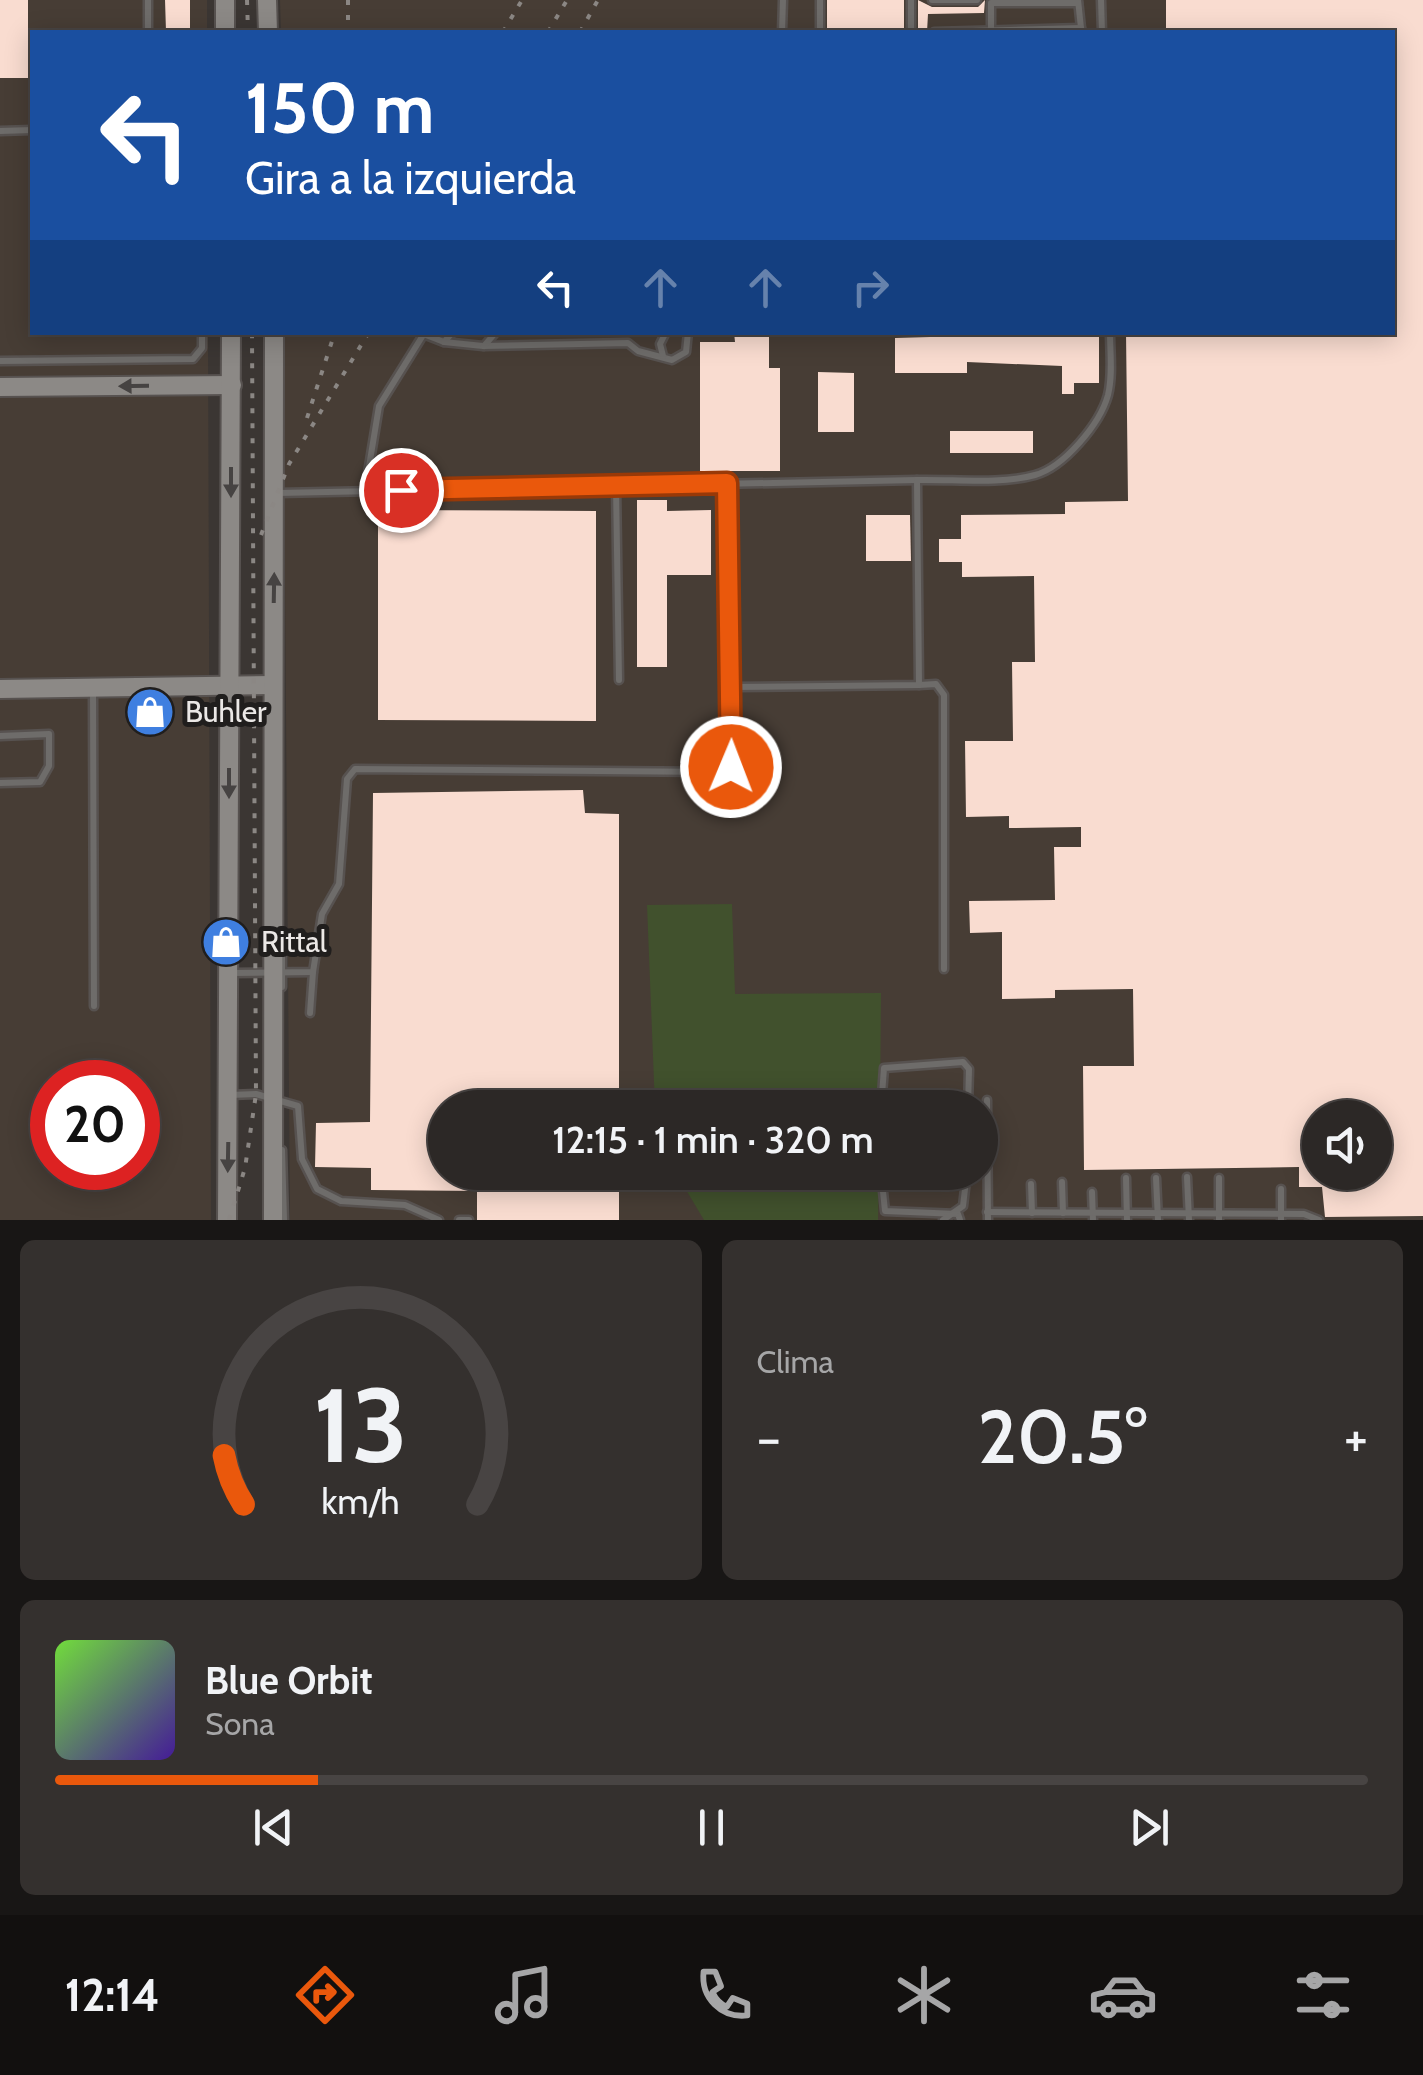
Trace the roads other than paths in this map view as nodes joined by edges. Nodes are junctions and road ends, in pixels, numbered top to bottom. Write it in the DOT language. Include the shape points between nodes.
graph roads {
  1 [pos="148,0"];
  2 [pos="225,0"];
  3 [pos="267,0"];
  4 [pos="783,0"];
  5 [pos="820,0"];
  6 [pos="911,0"];
  7 [pos="932,0"];
  8 [pos="977,0"];
  9 [pos="1101,0"];
  10 [pos="1078,1"];
  11 [pos="148,30"];
  12 [pos="226,30"];
  13 [pos="268,30"];
  14 [pos="782,30"];
  15 [pos="820,30"];
  16 [pos="911,30"];
  17 [pos="991,30"];
  18 [pos="1081,30"];
  19 [pos="1102,30"];
  20 [pos="30,130"];
  21 [pos="0,131"];
  22 [pos="202,335"];
  23 [pos="230,335"];
  24 [pos="274,335"];
  25 [pos="425,335"];
  26 [pos="428,335"];
  27 [pos="450,335"];
  28 [pos="493,335"];
  29 [pos="627,335"];
  30 [pos="663,335"];
  31 [pos="686,335"];
  32 [pos="1110,335"];
  33 [pos="444,342"];
  34 [pos="628,343"];
  35 [pos="483,346"];
  36 [pos="663,356"];
  37 [pos="0,362"];
  38 [pos="232,385"];
  39 [pos="0,387"];
  40 [pos="917,480"];
  41 [pos="727,483"];
  42 [pos="616,485"];
  43 [pos="366,491"];
  44 [pos="276,493"];
  45 [pos="618,680"];
  46 [pos="919,684"];
  47 [pos="272,685"];
  48 [pos="230,686"];
  49 [pos="93,688"];
  50 [pos="731,688"];
  51 [pos="0,689"];
  52 [pos="0,736"];
  53 [pos="0,782"];
  54 [pos="944,968"];
  55 [pos="278,972"];
  56 [pos="314,972"];
  57 [pos="229,973"];
  58 [pos="94,1006"];
  59 [pos="310,1013"];
  60 [pos="882,1090"];
  61 [pos="968,1090"];
  62 [pos="228,1095"];
  63 [pos="275,1099"];
  64 [pos="1188,1177"];
  65 [pos="1126,1178"];
  66 [pos="1156,1178"];
  67 [pos="1219,1178"];
  68 [pos="1062,1182"];
  69 [pos="1031,1184"];
  70 [pos="1281,1189"];
  71 [pos="883,1190"];
  72 [pos="966,1190"];
  73 [pos="987,1190"];
  74 [pos="1092,1192"];
  75 [pos="1032,1213"];
  76 [pos="1063,1213"];
  77 [pos="987,1216"];
  78 [pos="959,1217"];
  79 [pos="1093,1217"];
  80 [pos="1127,1217"];
  81 [pos="1157,1217"];
  82 [pos="1190,1217"];
  83 [pos="1219,1217"];
  84 [pos="1280,1217"];
  85 [pos="227,1220"];
  86 [pos="273,1220"];
  87 [pos="284,1220"];
  88 [pos="439,1220"];
  89 [pos="458,1220"];
  90 [pos="470,1220"];
  91 [pos="943,1220"];
  92 [pos="1319,1220"];
  1 -- 11 [label="lane"];
  2 -- 12 [label="main road"];
  3 -- 13 [label="main road"];
  4 -- 14 [label="lane"];
  5 -- 15 [label="lane"];
  6 -- 16 [label="lane"];
  7 -- 8 [label="lane"];
  9 -- 19 [label="lane"];
  10 -- 17 [label="lane" via="991,3"];
  10 -- 18 [label="lane"];
  17 -- 18 [label="lane"];
  20 -- 21 [label="lane"];
  22 -- 37 [label="lane" via="193,359"];
  23 -- 38 [label="main road"];
  24 -- 44 [label="main road"];
  25 -- 43 [label="lane" via="379,406"];
  26 -- 33 [label="lane"];
  27 -- 33 [label="lane"];
  28 -- 35 [label="lane"];
  29 -- 34 [label="lane"];
  30 -- 36 [label="lane"];
  31 -- 36 [label="lane" via="686,352 672,360"];
  32 -- 40 [label="lane" via="1105,404 1056,463 1016,478"];
  33 -- 35 [label="lane"];
  34 -- 35 [label="lane"];
  34 -- 36 [label="lane"];
  38 -- 39 [label="main road, one-way"];
  38 -- 48 [label="main road, one-way"];
  40 -- 41 [label="lane"];
  40 -- 46 [label="lane"];
  41 -- 42 [label="lane"];
  41 -- 50 [label="lane"];
  42 -- 43 [label="lane"];
  42 -- 45 [label="lane"];
  43 -- 44 [label="lane"];
  47 -- 44 [label="main road, one-way"];
  46 -- 50 [label="lane"];
  46 -- 54 [label="lane" via="936,684 944,696"];
  47 -- 48 [label="main road"];
  47 -- 55 [label="main road"];
  48 -- 49 [label="main road"];
  48 -- 57 [label="main road, one-way"];
  49 -- 51 [label="main road"];
  49 -- 58 [label="lane"];
  50 -- 56 [label="lane" via="733,759 720,772 352,771 339,884 322,914"];
  52 -- 53 [label="lane" via="49,734 49,766 40,782"];
  55 -- 56 [label="lane"];
  55 -- 57 [label="lane"];
  55 -- 63 [label="main road"];
  56 -- 59 [label="lane"];
  57 -- 62 [label="main road"];
  60 -- 61 [label="lane" via="884,1068 964,1062"];
  62 -- 63 [label="lane"];
  62 -- 85 [label="main road, one-way"];
  63 -- 86 [label="main road"];
  63 -- 87 [label="lane"];
  63 -- 88 [label="lane" via="298,1106 302,1159 317,1188 341,1201 405,1205"];
  64 -- 82 [label="lane"];
  65 -- 80 [label="lane"];
  66 -- 81 [label="lane"];
  67 -- 83 [label="lane"];
  68 -- 76 [label="lane"];
  69 -- 75 [label="lane"];
  70 -- 84 [label="lane"];
  71 -- 78 [label="lane" via="885,1210"];
  72 -- 78 [label="lane"];
  73 -- 77 [label="lane"];
  74 -- 79 [label="lane"];
  75 -- 76 [label="lane"];
  75 -- 77 [label="lane"];
  76 -- 79 [label="lane"];
  78 -- 91 [label="lane"];
  79 -- 80 [label="lane"];
  80 -- 81 [label="lane"];
  81 -- 82 [label="lane"];
  82 -- 83 [label="lane"];
  83 -- 84 [label="lane"];
  84 -- 92 [label="lane"];
  89 -- 90 [label="lane"];
}
